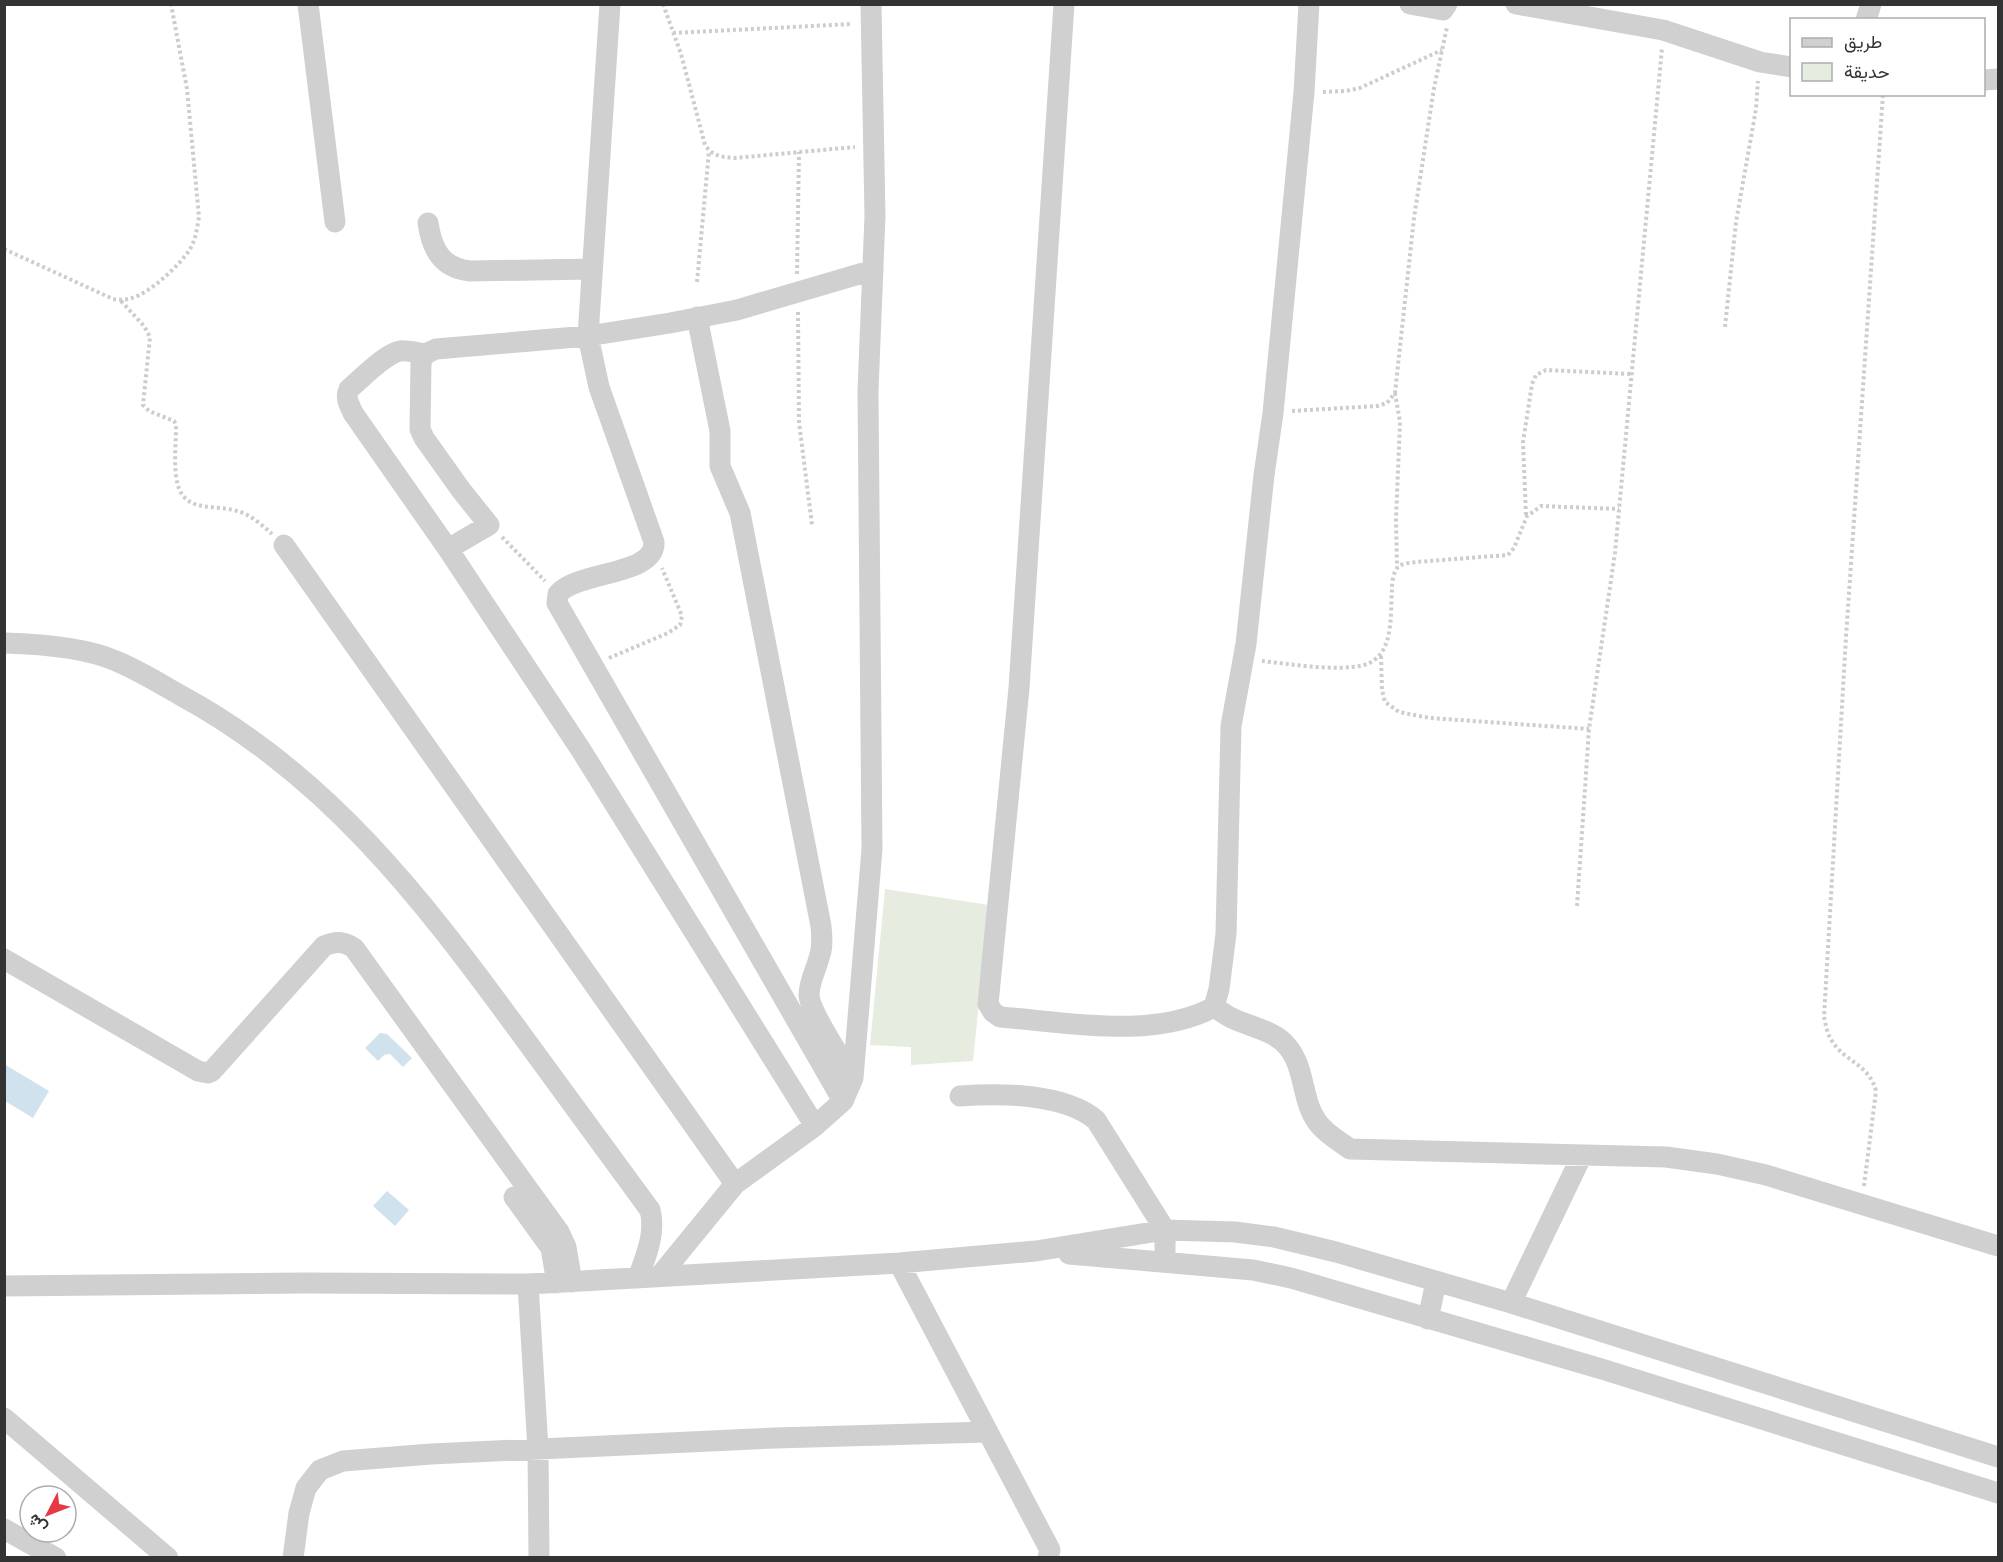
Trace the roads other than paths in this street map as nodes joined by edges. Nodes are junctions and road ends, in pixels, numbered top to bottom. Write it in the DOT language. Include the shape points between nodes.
graph roads {
  1 [pos="309,4"];
  2 [pos="610,4"];
  3 [pos="1064,4"];
  4 [pos="1309,4"];
  5 [pos="1410,4"];
  6 [pos="1530,5"];
  7 [pos="1448,10"];
  8 [pos="871,14"];
  9 [pos="1790,67"];
  10 [pos="335,222"];
  11 [pos="428,223"];
  12 [pos="592,269"];
  13 [pos="873,270"];
  14 [pos="697,317"];
  15 [pos="588,336"];
  16 [pos="425,354"];
  17 [pos="284,544"];
  18 [pos="448,549"];
  19 [pos="4,643"];
  20 [pos="4,958"];
  21 [pos="332,958"];
  22 [pos="376,978"];
  23 [pos="1214,1007"];
  24 [pos="853,1078"];
  25 [pos="960,1096"];
  26 [pos="843,1101"];
  27 [pos="814,1126"];
  28 [pos="1582,1155"];
  29 [pos="735,1184"];
  30 [pos="514,1197"];
  31 [pos="1165,1230"];
  32 [pos="1998,1246"];
  33 [pos="1036,1251"];
  34 [pos="1165,1262"];
  35 [pos="899,1263"];
  36 [pos="659,1277"];
  37 [pos="638,1278"];
  38 [pos="565,1282"];
  39 [pos="1436,1282"];
  40 [pos="528,1284"];
  41 [pos="4,1286"];
  42 [pos="1511,1303"];
  43 [pos="1428,1319"];
  44 [pos="4,1418"];
  45 [pos="987,1431"];
  46 [pos="538,1449"];
  47 [pos="1998,1457"];
  48 [pos="1998,1492"];
  49 [pos="4,1529"];
  50 [pos="56,1557"];
  51 [pos="168,1557"];
  52 [pos="293,1557"];
  53 [pos="539,1557"];
  54 [pos="1048,1557"];
  1 -- 10 [label="street"];
  2 -- 12 [label="street"];
  3 -- 23 [label="street" via="1019,688 988,1004 1000,1017 1125,1027 1180,1021"];
  4 -- 23 [label="street" via="1273,412 1243,660 1231,726 1226,934"];
  5 -- 7 [label="street"];
  6 -- 9 [label="street" via="1663,30 1760,62"];
  8 -- 13 [label="street"];
  11 -- 12 [label="street" via="431,240 444,262 457,270"];
  12 -- 15 [label="street"];
  13 -- 14 [label="street" via="737,310"];
  13 -- 24 [label="street" via="868,391 872,849"];
  14 -- 15 [label="street"];
  14 -- 24 [label="street" via="720,431 720,466 740,513 821,926 820,955 809,994 816,1014"];
  15 -- 16 [label="street" via="436,349"];
  15 -- 26 [label="street" via="599,387 654,548 651,556 632,566 567,586 558,594 557,603"];
  16 -- 18 [label="street" via="420,362 420,429 489,525"];
  16 -- 18 [label="street" via="398,351 390,355 349,389 347,395 348,402"];
  17 -- 29 [label="street"];
  18 -- 27 [label="street" via="581,750"];
  19 -- 37 [label="street" via="73,650 115,660 217,715 342,814 444,929 650,1210 652,1232"];
  20 -- 22 [label="street" via="198,1071 208,1073 324,946 346,943"];
  21 -- 22 [label="street" via="341,956 365,981"];
  22 -- 38 [label="street" via="559,1232 566,1247"];
  23 -- 28 [label="street" via="1287,1045 1297,1062 1317,1122 1350,1149"];
  24 -- 26 [label="street"];
  25 -- 31 [label="street" via="1043,1099 1085,1111 1096,1120"];
  26 -- 27 [label="street"];
  27 -- 29 [label="street"];
  28 -- 32 [label="street" via="1666,1157 1717,1164 1766,1175"];
  28 -- 42 [label="street"];
  29 -- 36 [label="street"];
  30 -- 38 [label="street" via="551,1248"];
  31 -- 33 [label="street"];
  31 -- 34 [label="street"];
  31 -- 39 [label="street" via="1274,1237"];
  33 -- 34 [label="street"];
  33 -- 35 [label="street"];
  34 -- 43 [label="street" via="1253,1270 1292,1278"];
  35 -- 36 [label="street"];
  35 -- 45 [label="street"];
  36 -- 37 [label="street"];
  37 -- 38 [label="street"];
  38 -- 40 [label="street"];
  39 -- 42 [label="street"];
  39 -- 43 [label="street"];
  40 -- 41 [label="street"];
  40 -- 46 [label="street"];
  42 -- 47 [label="street"];
  43 -- 48 [label="street"];
  44 -- 51 [label="street"];
  45 -- 46 [label="street"];
  45 -- 54 [label="street" via="1050,1550"];
  46 -- 52 [label="street" via="331,1464 320,1470 306,1488 298,1513"];
  46 -- 53 [label="street"];
  49 -- 50 [label="street"];
}
